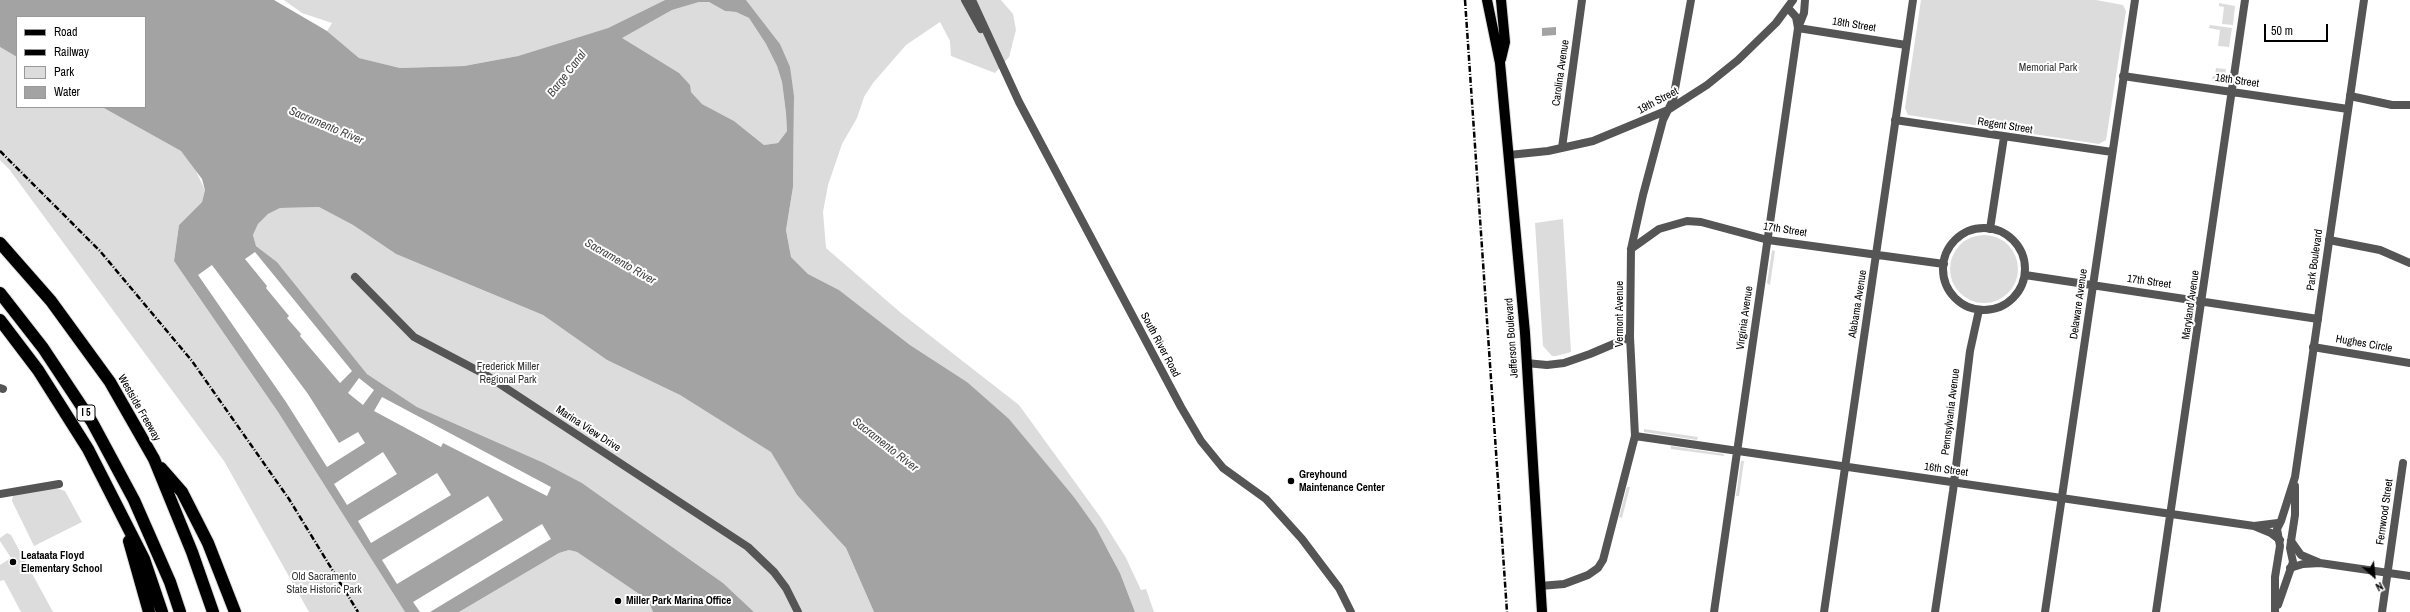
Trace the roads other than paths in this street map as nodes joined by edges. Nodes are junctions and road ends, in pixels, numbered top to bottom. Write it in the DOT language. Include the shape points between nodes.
graph roads {
  1 [pos="965,0"];
  2 [pos="972,0"];
  3 [pos="1487,0"];
  4 [pos="1501,0"];
  5 [pos="1582,0"];
  6 [pos="1691,0"];
  7 [pos="1793,0"];
  8 [pos="1805,0"];
  9 [pos="1913,0"];
  10 [pos="2135,0"];
  11 [pos="2245,0"];
  12 [pos="2364,0"];
  13 [pos="1788,8"];
  14 [pos="982,25"];
  15 [pos="1798,28"];
  16 [pos="1906,44"];
  17 [pos="1500,63"];
  18 [pos="2124,76"];
  19 [pos="2232,92"];
  20 [pos="2350,96"];
  21 [pos="2410,105"];
  22 [pos="2348,109"];
  23 [pos="1668,110"];
  24 [pos="1895,120"];
  25 [pos="2004,137"];
  26 [pos="1562,148"];
  27 [pos="2112,152"];
  28 [pos="1508,155"];
  29 [pos="1990,229"];
  30 [pos="1768,240"];
  31 [pos="2329,240"];
  32 [pos="0,243"];
  33 [pos="1632,249"];
  34 [pos="1876,255"];
  35 [pos="2410,263"];
  36 [pos="1944,264"];
  37 [pos="2025,275"];
  38 [pos="355,277"];
  39 [pos="2093,286"];
  40 [pos="0,293"];
  41 [pos="2202,300"];
  42 [pos="1979,310"];
  43 [pos="2318,319"];
  44 [pos="0,320"];
  45 [pos="1630,337"];
  46 [pos="2313,347"];
  47 [pos="1526,363"];
  48 [pos="2410,363"];
  49 [pos="1634,436"];
  50 [pos="1736,449"];
  51 [pos="154,459"];
  52 [pos="2403,463"];
  53 [pos="1845,467"];
  54 [pos="2295,477"];
  55 [pos="1954,483"];
  56 [pos="59,484"];
  57 [pos="0,494"];
  58 [pos="2062,498"];
  59 [pos="2170,514"];
  60 [pos="2280,522"];
  61 [pos="126,526"];
  62 [pos="2254,526"];
  63 [pos="2293,529"];
  64 [pos="2280,540"];
  65 [pos="2291,541"];
  66 [pos="2278,559"];
  67 [pos="2320,563"];
  68 [pos="2290,568"];
  69 [pos="2388,572"];
  70 [pos="2410,576"];
  71 [pos="1540,586"];
  72 [pos="149,612"];
  73 [pos="162,612"];
  74 [pos="180,612"];
  75 [pos="213,612"];
  76 [pos="235,612"];
  77 [pos="798,612"];
  78 [pos="1351,612"];
  79 [pos="1542,612"];
  80 [pos="1714,612"];
  81 [pos="1824,612"];
  82 [pos="1935,612"];
  83 [pos="2046,612"];
  84 [pos="2156,612"];
  85 [pos="2275,612"];
  86 [pos="2382,612"];
  1 -- 14 [label="street, South River Road"];
  2 -- 14 [label="street, South River Road"];
  3 -- 17 [label="main road, Jefferson Boulevard"];
  4 -- 17 [label="main road, Jefferson Boulevard" via="1505,42"];
  5 -- 26 [label="street, Carolina Avenue"];
  6 -- 23 [label="street, Vermont Avenue" via="1673,100"];
  7 -- 13 [label="street"];
  8 -- 15 [label="street, Virginia Avenue" via="1804,13"];
  9 -- 16 [label="street, Alabama Avenue"];
  10 -- 18 [label="street, Delaware Avenue"];
  11 -- 19 [label="street, Maryland Avenue"];
  12 -- 20 [label="street, Park Boulevard"];
  13 -- 15 [label="street" via="1796,17"];
  13 -- 23 [label="street, 19th Street" via="1733,64 1707,85"];
  14 -- 78 [label="street, South River Road" via="1023,109 1201,441 1223,468 1266,499 1302,539 1339,588"];
  15 -- 16 [label="street, 18th Street"];
  15 -- 30 [label="street, Virginia Avenue"];
  16 -- 24 [label="street, Alabama Avenue"];
  17 -- 28 [label="main road, Jefferson Boulevard"];
  18 -- 19 [label="street, 18th Street"];
  18 -- 27 [label="street, Delaware Avenue"];
  19 -- 22 [label="street, 18th Street"];
  19 -- 41 [label="street, Maryland Avenue"];
  20 -- 21 [label="street" via="2392,105"];
  20 -- 22 [label="street, Park Boulevard"];
  22 -- 31 [label="street, Park Boulevard"];
  23 -- 26 [label="street, 19th Street" via="1611,135"];
  23 -- 33 [label="street, Vermont Avenue" via="1643,195"];
  24 -- 25 [label="street, Regent Street"];
  24 -- 34 [label="street, Alabama Avenue"];
  25 -- 27 [label="street, Regent Street"];
  25 -- 29 [label="street"];
  26 -- 28 [label="street, 19th Street"];
  27 -- 39 [label="street, Delaware Avenue"];
  28 -- 47 [label="main road, Jefferson Boulevard"];
  29 -- 36 [label="street" via="1969,232 1957,239 1948,250"];
  29 -- 37 [label="street" via="2003,233 2014,242 2022,254"];
  30 -- 33 [label="street, 17th Street" via="1701,222 1687,221 1655,231"];
  30 -- 34 [label="street, 17th Street"];
  30 -- 50 [label="street, Virginia Avenue"];
  31 -- 35 [label="street" via="2380,250"];
  31 -- 43 [label="street, Park Boulevard"];
  32 -- 51 [label="highway, Westside Freeway" via="60,313 110,382"];
  33 -- 45 [label="street, Vermont Avenue"];
  34 -- 36 [label="street, 17th Street"];
  34 -- 53 [label="street, Alabama Avenue"];
  36 -- 42 [label="street" via="1944,278 1950,291 1959,302"];
  37 -- 39 [label="street, 17th Street"];
  37 -- 42 [label="street" via="2017,294 2006,304 1993,309"];
  38 -- 77 [label="street, Marina View Drive" via="414,337 486,375 748,547 774,572 786,588"];
  39 -- 41 [label="street, 17th Street"];
  39 -- 58 [label="street, Delaware Avenue"];
  40 -- 74 [label="highway, I 5" via="43,348 92,422 134,500 170,582"];
  41 -- 43 [label="street, 17th Street"];
  41 -- 59 [label="street, Maryland Avenue"];
  42 -- 55 [label="street, Pennsylvania Avenue" via="1970,351"];
  43 -- 46 [label="street, Park Boulevard"];
  44 -- 61 [label="highway" via="38,370 76,430"];
  45 -- 47 [label="street" via="1564,363"];
  45 -- 49 [label="street, Vermont Avenue"];
  46 -- 48 [label="street, Hughes Circle"];
  46 -- 54 [label="street, Park Boulevard"];
  47 -- 71 [label="main road, Jefferson Boulevard"];
  49 -- 50 [label="street, 16th Street"];
  49 -- 71 [label="street, Vermont Avenue" via="1603,560 1598,568 1588,575 1564,584"];
  50 -- 53 [label="street, 16th Street"];
  50 -- 80 [label="street, Virginia Avenue"];
  51 -- 75 [label="highway, Westside Freeway"];
  51 -- 76 [label="highway" via="182,492 208,543"];
  52 -- 69 [label="street, Fernwood Street"];
  53 -- 55 [label="street, 16th Street"];
  53 -- 81 [label="street, Alabama Avenue"];
  54 -- 60 [label="street, Park Boulevard"];
  54 -- 63 [label="street"];
  55 -- 58 [label="street, 16th Street"];
  55 -- 82 [label="street, Pennsylvania Avenue"];
  56 -- 57 [label="street"];
  58 -- 59 [label="street, 16th Street"];
  58 -- 83 [label="street, Delaware Avenue"];
  59 -- 62 [label="street, 16th Street"];
  59 -- 84 [label="street, Maryland Avenue"];
  60 -- 62 [label="street"];
  60 -- 63 [label="street" via="2289,521"];
  60 -- 64 [label="street" via="2277,529"];
  61 -- 72 [label="highway" via="133,560"];
  61 -- 73 [label="highway" via="144,560"];
  62 -- 64 [label="street" via="2271,532"];
  63 -- 65 [label="street"];
  64 -- 66 [label="street"];
  65 -- 67 [label="street" via="2301,555"];
  65 -- 68 [label="street" via="2293,558"];
  66 -- 68 [label="street" via="2280,564"];
  66 -- 85 [label="street"];
  67 -- 68 [label="street"];
  67 -- 69 [label="street"];
  68 -- 85 [label="street"];
  69 -- 70 [label="street"];
  69 -- 86 [label="street, Fernwood Street"];
  71 -- 79 [label="main road, Jefferson Boulevard"];
}
